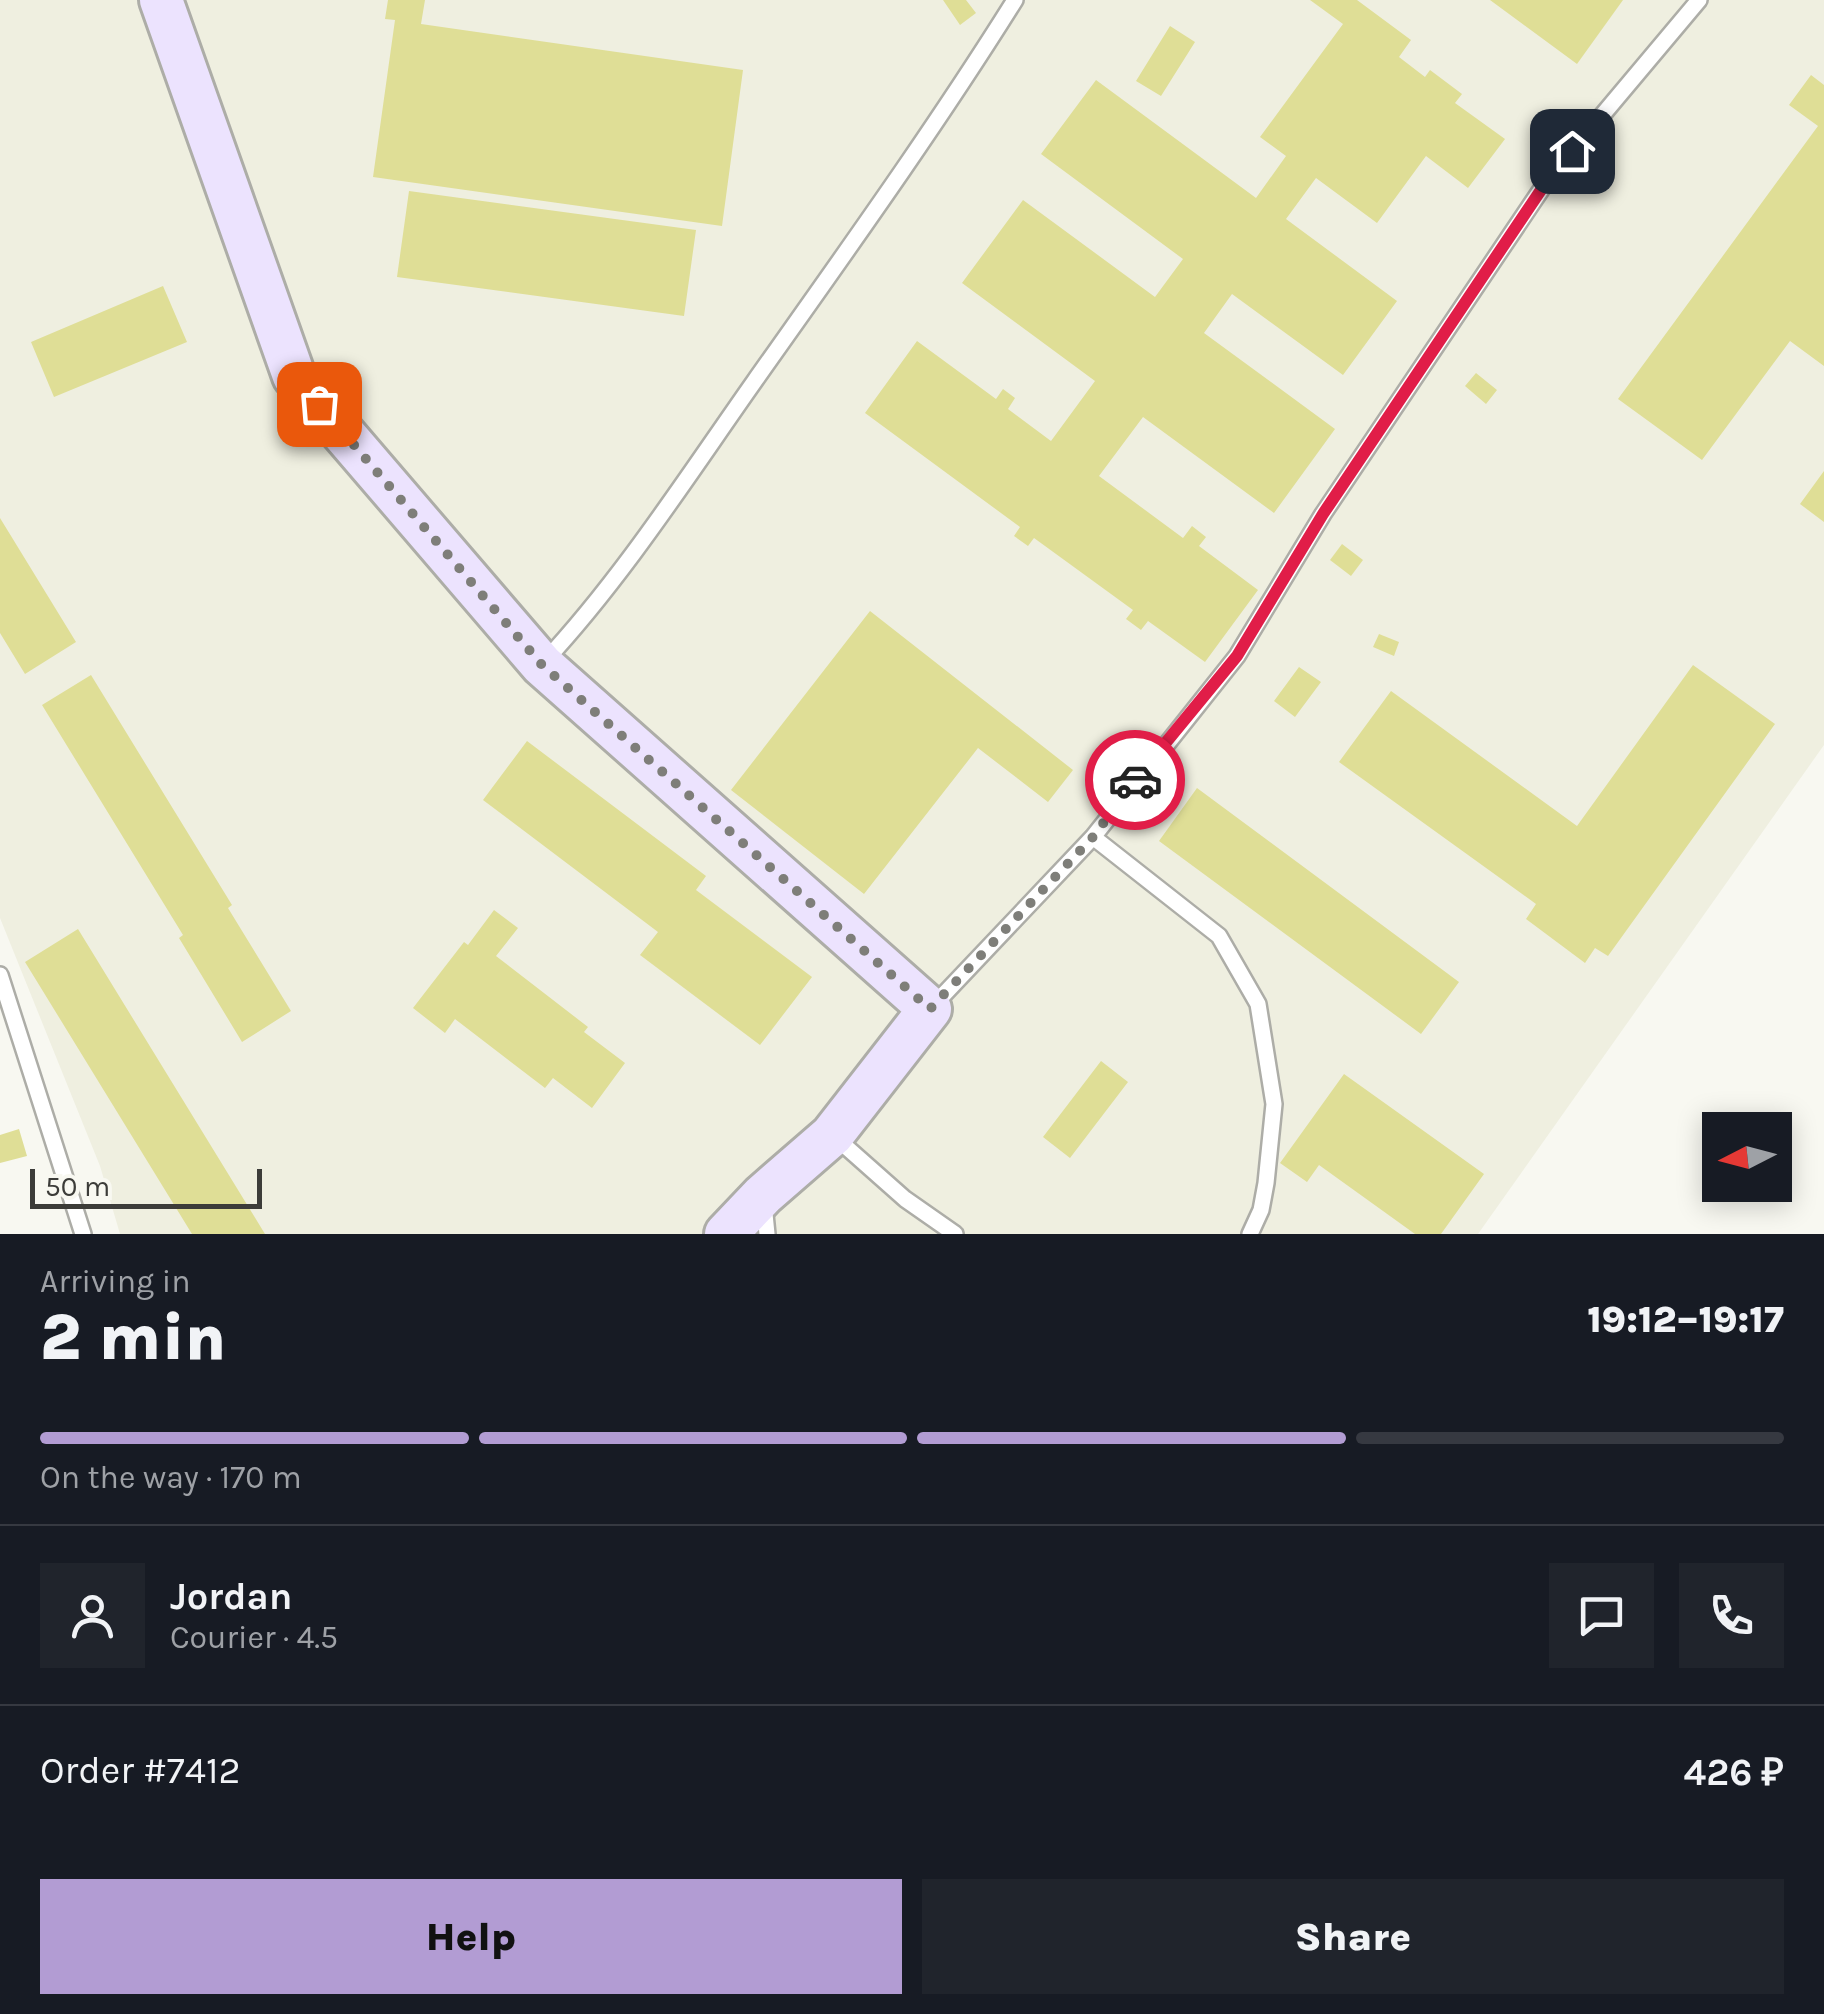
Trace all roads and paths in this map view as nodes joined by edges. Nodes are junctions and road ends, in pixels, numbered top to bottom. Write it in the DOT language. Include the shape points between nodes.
graph roads {
  1 [pos="161,0"];
  2 [pos="1015,0"];
  3 [pos="1699,0"];
  4 [pos="542,665"];
  5 [pos="1093,837"];
  6 [pos="0,975"];
  7 [pos="930,1009"];
  8 [pos="832,1135"];
  9 [pos="765,1215"];
  10 [pos="82,1234"];
  11 [pos="726,1234"];
  12 [pos="956,1234"];
  13 [pos="1250,1234"];
  1 -- 4 [label="street" via="294,376"];
  2 -- 4 [label="lane" via="653,525"];
  3 -- 5 [label="lane" via="1547,181 1323,514 1237,656"];
  4 -- 7 [label="street"];
  5 -- 7 [label="lane"];
  5 -- 13 [label="lane" via="1219,936 1258,1004 1274,1104 1266,1183"];
  6 -- 10 [label="lane"];
  7 -- 8 [label="street"];
  8 -- 9 [label="street"];
  8 -- 12 [label="lane"];
  9 -- 11 [label="street"];
}
